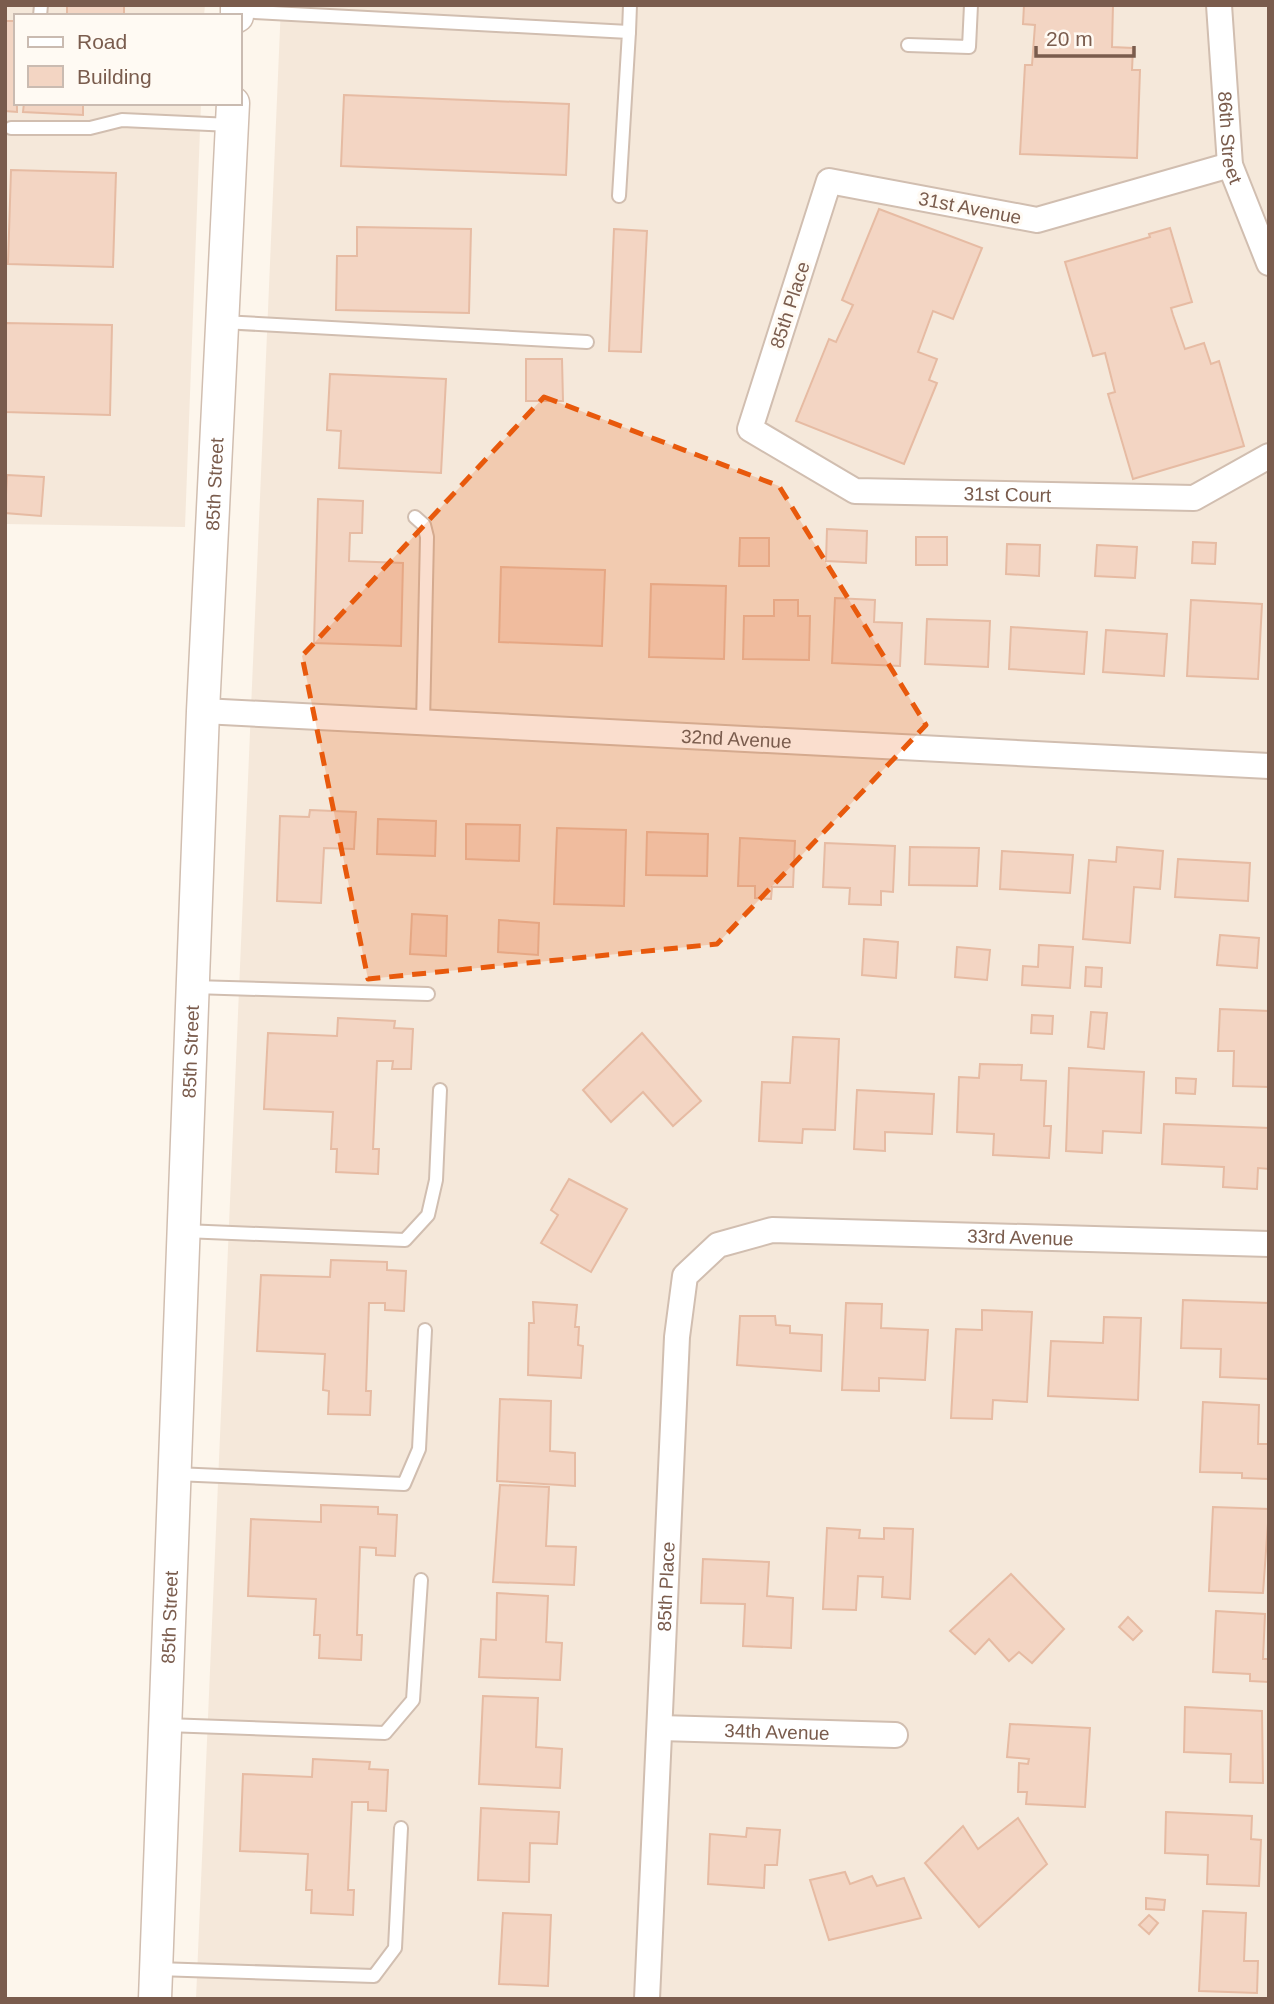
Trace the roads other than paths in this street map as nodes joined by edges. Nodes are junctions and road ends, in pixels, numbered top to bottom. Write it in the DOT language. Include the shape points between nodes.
graph roads {
  1 [pos="630,5"];
  2 [pos="971,5"];
  3 [pos="1219,5"];
  4 [pos="237,11"];
  5 [pos="629,32"];
  6 [pos="908,45"];
  7 [pos="232,114"];
  8 [pos="11,128"];
  9 [pos="1230,165"];
  10 [pos="830,181"];
  11 [pos="619,196"];
  12 [pos="1269,262"];
  13 [pos="222,322"];
  14 [pos="587,342"];
  15 [pos="750,429"];
  16 [pos="1269,456"];
  17 [pos="415,517"];
  18 [pos="203,711"];
  19 [pos="423,723"];
  20 [pos="1269,766"];
  21 [pos="192,987"];
  22 [pos="428,994"];
  23 [pos="440,1090"];
  24 [pos="772,1230"];
  25 [pos="183,1231"];
  26 [pos="1269,1244"];
  27 [pos="425,1330"];
  28 [pos="175,1474"];
  29 [pos="421,1580"];
  30 [pos="166,1725"];
  31 [pos="660,1728"];
  32 [pos="895,1735"];
  33 [pos="401,1828"];
  34 [pos="156,1984"];
  35 [pos="647,1999"];
  1 -- 5 [label="lane"];
  2 -- 6 [label="lane" via="969,47"];
  3 -- 9 [label="street, 86th Street"];
  4 -- 5 [label="lane"];
  5 -- 11 [label="lane"];
  7 -- 8 [label="lane" via="122,120 90,128"];
  7 -- 13 [label="street, 85th Street"];
  9 -- 10 [label="street, 31st Avenue" via="1037,220"];
  9 -- 12 [label="street, 86th Street"];
  10 -- 15 [label="street, 85th Place"];
  13 -- 14 [label="lane"];
  13 -- 18 [label="street, 85th Street"];
  15 -- 16 [label="street, 31st Court" via="855,491 1194,498"];
  17 -- 19 [label="lane" via="424,525 427,537"];
  18 -- 19 [label="street, 32nd Avenue"];
  18 -- 21 [label="street, 85th Street"];
  19 -- 20 [label="street, 32nd Avenue"];
  21 -- 22 [label="lane"];
  21 -- 25 [label="street, 85th Street"];
  23 -- 25 [label="lane" via="431,1203 428,1215 405,1240"];
  24 -- 26 [label="street, 33rd Avenue"];
  24 -- 31 [label="street, 85th Place" via="718,1245 685,1276 677,1337"];
  25 -- 28 [label="street, 85th Street"];
  27 -- 28 [label="lane" via="419,1449 404,1484"];
  28 -- 30 [label="street, 85th Street"];
  29 -- 30 [label="lane" via="413,1700 385,1733"];
  30 -- 34 [label="street, 85th Street"];
  31 -- 32 [label="street, 34th Avenue"];
  31 -- 35 [label="street, 85th Place"];
  33 -- 34 [label="lane" via="396,1948 374,1976"];
}
